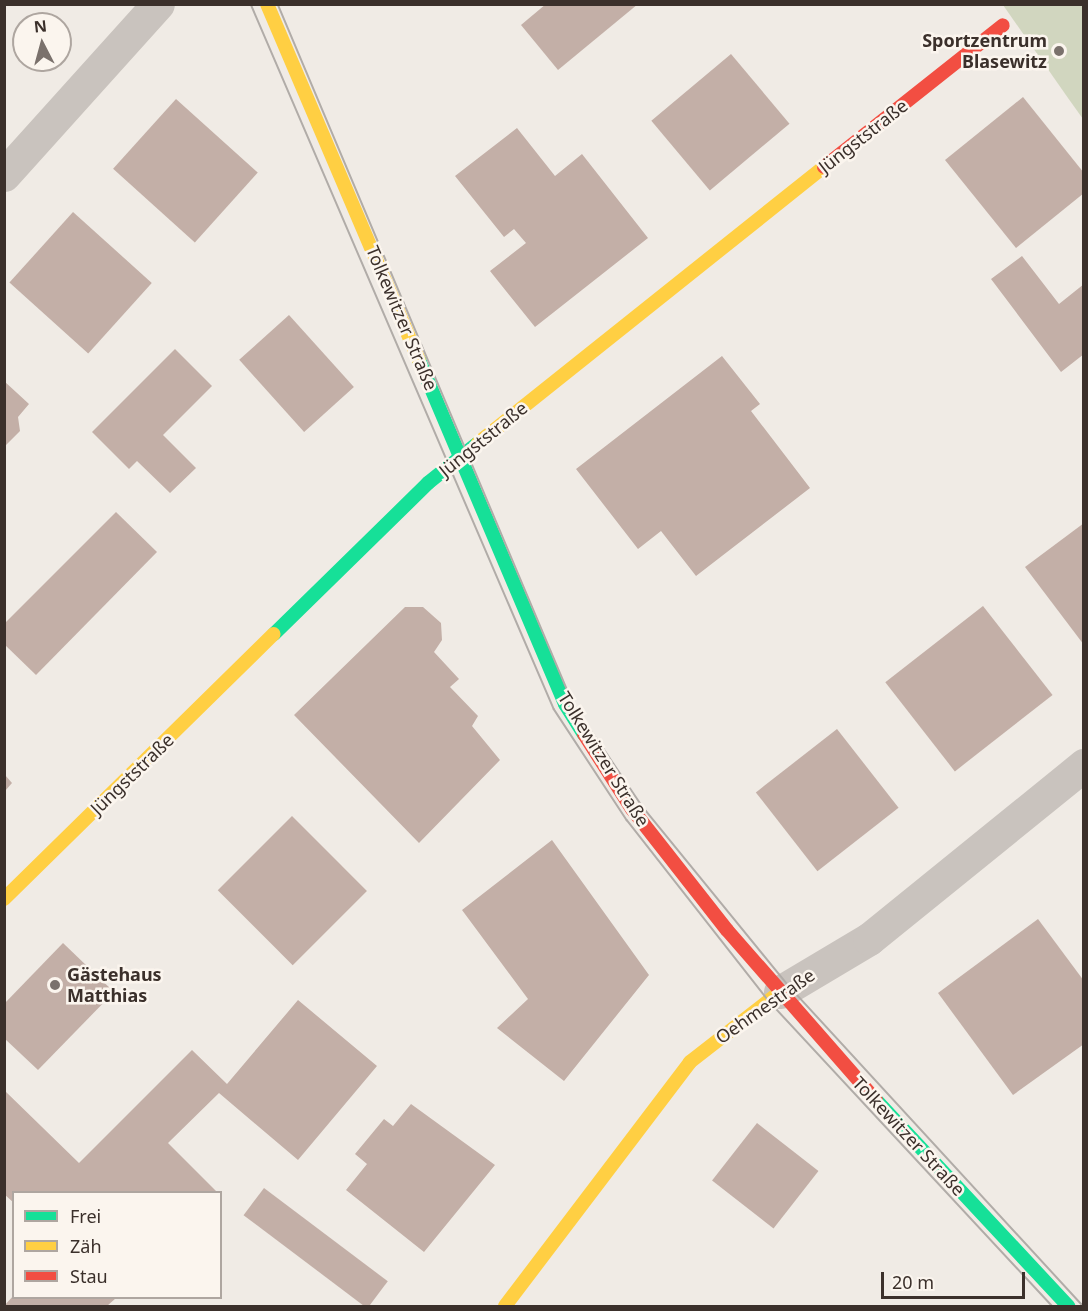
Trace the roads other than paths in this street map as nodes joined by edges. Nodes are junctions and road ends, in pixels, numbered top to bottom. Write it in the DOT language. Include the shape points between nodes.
graph roads {
  1 [pos="158,4"];
  2 [pos="267,4"];
  3 [pos="1003,25"];
  4 [pos="4,176"];
  5 [pos="460,456"];
  6 [pos="1083,765"];
  7 [pos="4,899"];
  8 [pos="780,992"];
  9 [pos="505,1306"];
  10 [pos="1068,1306"];
  1 -- 4 [label="street"];
  2 -- 5 [label="main road, Tolkewitzer Straße"];
  3 -- 5 [label="main road, Jüngststraße"];
  5 -- 7 [label="main road, Jüngststraße"];
  5 -- 8 [label="main road, Tolkewitzer Straße" via="565,704 632,809"];
  6 -- 8 [label="street, Oehmestraße" via="868,939"];
  8 -- 9 [label="main road, Oehmestraße" via="690,1062"];
  8 -- 10 [label="main road, Tolkewitzer Straße"];
}
